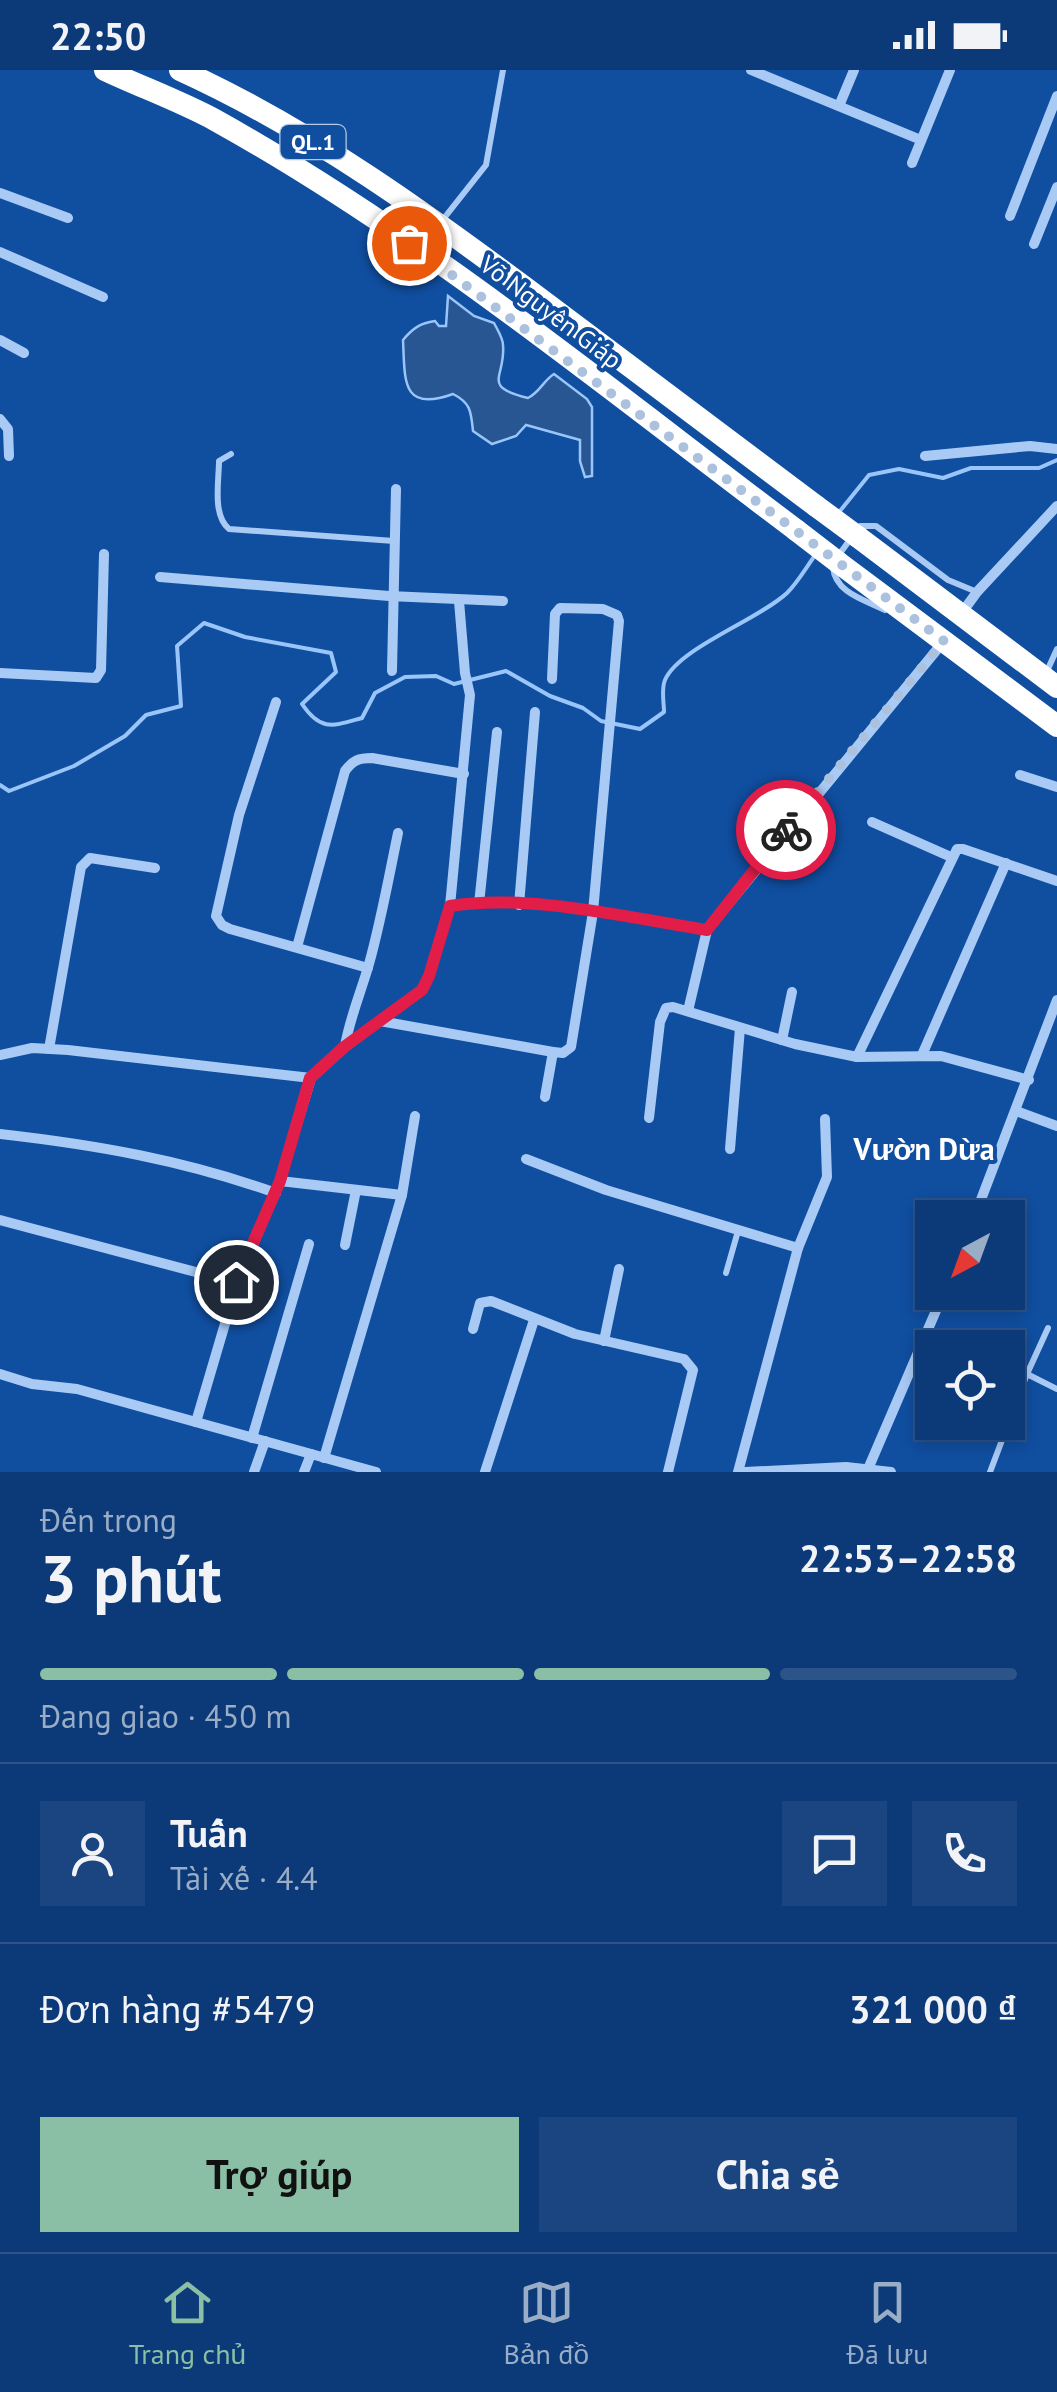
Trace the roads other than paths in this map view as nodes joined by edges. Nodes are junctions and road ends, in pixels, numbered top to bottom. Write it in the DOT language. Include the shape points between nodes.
graph roads {
  1 [pos="105,70"];
  2 [pos="180,70"];
  3 [pos="503,70"];
  4 [pos="751,70"];
  5 [pos="852,70"];
  6 [pos="950,70"];
  7 [pos="1057,96"];
  8 [pos="839,106"];
  9 [pos="921,140"];
  10 [pos="912,163"];
  11 [pos="1057,186"];
  12 [pos="0,193"];
  13 [pos="1010,216"];
  14 [pos="68,218"];
  15 [pos="439,225"];
  16 [pos="1034,244"];
  17 [pos="0,252"];
  18 [pos="103,297"];
  19 [pos="0,340"];
  20 [pos="24,353"];
  21 [pos="0,419"];
  22 [pos="1057,449"];
  23 [pos="231,454"];
  24 [pos="9,456"];
  25 [pos="926,456"];
  26 [pos="396,489"];
  27 [pos="1057,506"];
  28 [pos="395,541"];
  29 [pos="104,554"];
  30 [pos="160,577"];
  31 [pos="977,592"];
  32 [pos="394,596"];
  33 [pos="459,601"];
  34 [pos="502,601"];
  35 [pos="961,614"];
  36 [pos="942,643"];
  37 [pos="1057,650"];
  38 [pos="392,671"];
  39 [pos="0,673"];
  40 [pos="552,679"];
  41 [pos="1050,682"];
  42 [pos="276,702"];
  43 [pos="535,712"];
  44 [pos="1057,726"];
  45 [pos="496,732"];
  46 [pos="464,774"];
  47 [pos="1020,775"];
  48 [pos="1057,788"];
  49 [pos="872,822"];
  50 [pos="398,833"];
  51 [pos="951,857"];
  52 [pos="1006,863"];
  53 [pos="155,868"];
  54 [pos="1057,881"];
  55 [pos="478,904"];
  56 [pos="519,905"];
  57 [pos="450,906"];
  58 [pos="593,912"];
  59 [pos="707,930"];
  60 [pos="297,947"];
  61 [pos="368,968"];
  62 [pos="792,992"];
  63 [pos="1057,1000"];
  64 [pos="688,1011"];
  65 [pos="380,1022"];
  66 [pos="740,1028"];
  67 [pos="782,1040"];
  68 [pos="344,1047"];
  69 [pos="49,1049"];
  70 [pos="553,1052"];
  71 [pos="0,1055"];
  72 [pos="922,1055"];
  73 [pos="857,1057"];
  74 [pos="310,1078"];
  75 [pos="1029,1080"];
  76 [pos="545,1097"];
  77 [pos="1016,1111"];
  78 [pos="415,1116"];
  79 [pos="648,1118"];
  80 [pos="824,1119"];
  81 [pos="1057,1126"];
  82 [pos="0,1134"];
  83 [pos="730,1149"];
  84 [pos="526,1160"];
  85 [pos="280,1181"];
  86 [pos="356,1190"];
  87 [pos="276,1193"];
  88 [pos="402,1196"];
  89 [pos="981,1200"];
  90 [pos="0,1220"];
  91 [pos="738,1231"];
  92 [pos="309,1244"];
  93 [pos="345,1245"];
  94 [pos="798,1248"];
  95 [pos="619,1269"];
  96 [pos="726,1273"];
  97 [pos="236,1282"];
  98 [pos="936,1310"];
  99 [pos="534,1320"];
  100 [pos="473,1328"];
  101 [pos="1048,1328"];
  102 [pos="604,1341"];
  103 [pos="0,1374"];
  104 [pos="1026,1374"];
  105 [pos="1057,1389"];
  106 [pos="196,1422"];
  107 [pos="252,1438"];
  108 [pos="265,1441"];
  109 [pos="311,1454"];
  110 [pos="324,1458"];
  111 [pos="868,1468"];
  112 [pos="254,1472"];
  113 [pos="304,1472"];
  114 [pos="376,1472"];
  115 [pos="486,1472"];
  116 [pos="668,1472"];
  117 [pos="742,1472"];
  118 [pos="891,1472"];
  119 [pos="990,1472"];
  1 -- 36 [label="highway, Võ Nguyên Giáp / QL.1, bridge" via="212,119 352,202"];
  2 -- 15 [label="highway, Võ Nguyên Giáp / QL.1" via="370,176"];
  3 -- 15 [label="lane" via="486,165"];
  4 -- 8 [label="street"];
  5 -- 8 [label="street"];
  6 -- 9 [label="street"];
  7 -- 13 [label="street"];
  8 -- 9 [label="street"];
  9 -- 10 [label="street"];
  11 -- 16 [label="street"];
  12 -- 14 [label="street"];
  15 -- 35 [label="highway, Võ Nguyên Giáp / QL.1, bridge"];
  17 -- 18 [label="street"];
  19 -- 20 [label="street"];
  21 -- 24 [label="street" via="8,429"];
  22 -- 25 [label="street"];
  23 -- 28 [label="lane" via="220,461 219,474 219,511 228,529"];
  26 -- 28 [label="street"];
  27 -- 31 [label="street"];
  28 -- 32 [label="street"];
  29 -- 39 [label="street" via="96,678"];
  30 -- 32 [label="street"];
  31 -- 35 [label="street"];
  31 -- 36 [label="lane" via="948,580 876,526 860,526 836,560 834,576 844,590"];
  32 -- 33 [label="street"];
  32 -- 38 [label="street"];
  33 -- 34 [label="street"];
  33 -- 46 [label="street" via="470,695"];
  35 -- 41 [label="highway, QL.1"];
  36 -- 44 [label="highway, QL.1"];
  36 -- 59 [label="street"];
  37 -- 41 [label="lane"];
  40 -- 58 [label="street" via="560,608 617,615"];
  42 -- 60 [label="street" via="216,916 230,929"];
  43 -- 56 [label="street"];
  45 -- 55 [label="street"];
  46 -- 57 [label="street"];
  46 -- 60 [label="street" via="372,758 350,764"];
  47 -- 48 [label="street"];
  49 -- 51 [label="street"];
  50 -- 61 [label="street"];
  51 -- 52 [label="street" via="963,849"];
  51 -- 73 [label="street"];
  52 -- 54 [label="street"];
  52 -- 72 [label="street"];
  53 -- 69 [label="street" via="90,858 81,867"];
  55 -- 56 [label="street"];
  55 -- 57 [label="street"];
  56 -- 58 [label="street"];
  57 -- 65 [label="street" via="422,990"];
  58 -- 59 [label="street"];
  58 -- 70 [label="street" via="571,1047"];
  59 -- 64 [label="street"];
  60 -- 61 [label="street"];
  61 -- 68 [label="street"];
  62 -- 67 [label="street"];
  63 -- 75 [label="street"];
  64 -- 66 [label="street"];
  64 -- 79 [label="street" via="666,1008 662,1015"];
  65 -- 68 [label="street"];
  65 -- 70 [label="street"];
  66 -- 67 [label="street"];
  66 -- 83 [label="street"];
  67 -- 73 [label="street"];
  68 -- 74 [label="street"];
  69 -- 71 [label="street"];
  69 -- 74 [label="street"];
  70 -- 76 [label="street"];
  72 -- 73 [label="street"];
  72 -- 75 [label="street"];
  74 -- 85 [label="street"];
  75 -- 77 [label="street"];
  77 -- 81 [label="street"];
  77 -- 89 [label="street"];
  78 -- 88 [label="street"];
  80 -- 94 [label="street" via="827,1176"];
  82 -- 87 [label="street" via="208,1169"];
  84 -- 91 [label="street"];
  85 -- 86 [label="street"];
  85 -- 87 [label="street"];
  86 -- 88 [label="street"];
  86 -- 93 [label="street"];
  87 -- 97 [label="street"];
  88 -- 110 [label="street"];
  90 -- 97 [label="street"];
  91 -- 94 [label="street"];
  91 -- 96 [label="lane"];
  92 -- 107 [label="street"];
  94 -- 117 [label="street"];
  95 -- 102 [label="street"];
  97 -- 106 [label="street"];
  98 -- 111 [label="street"];
  99 -- 100 [label="street" via="485,1300"];
  99 -- 102 [label="street"];
  99 -- 115 [label="street"];
  101 -- 104 [label="lane"];
  102 -- 116 [label="street" via="691,1364"];
  103 -- 106 [label="street"];
  104 -- 105 [label="lane"];
  104 -- 119 [label="lane"];
  106 -- 107 [label="street"];
  107 -- 108 [label="street"];
  108 -- 109 [label="street"];
  108 -- 112 [label="street"];
  109 -- 110 [label="street"];
  109 -- 113 [label="street"];
  110 -- 114 [label="street"];
  111 -- 117 [label="street"];
  111 -- 118 [label="street"];
}
